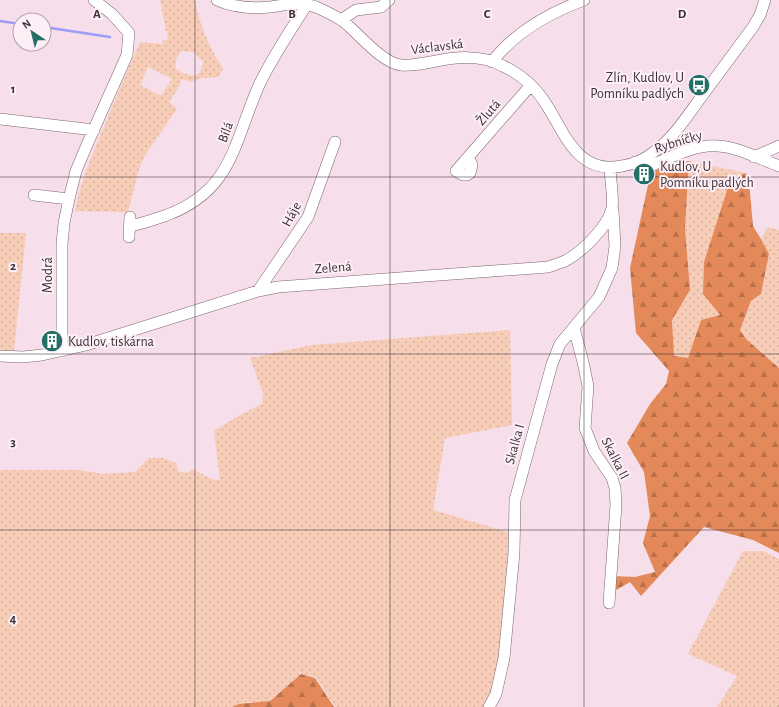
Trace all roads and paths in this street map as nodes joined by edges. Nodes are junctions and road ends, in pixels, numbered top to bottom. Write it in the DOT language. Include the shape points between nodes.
graph roads {
  1 [pos="94,0"];
  2 [pos="217,0"];
  3 [pos="263,0"];
  4 [pos="389,0"];
  5 [pos="584,0"];
  6 [pos="765,0"];
  7 [pos="307,4"];
  8 [pos="278,6"];
  9 [pos="341,20"];
  10 [pos="492,62"];
  11 [pos="530,86"];
  12 [pos="0,119"];
  13 [pos="94,130"];
  14 [pos="335,142"];
  15 [pos="779,146"];
  16 [pos="468,157"];
  17 [pos="754,157"];
  18 [pos="635,162"];
  19 [pos="779,166"];
  20 [pos="610,168"];
  21 [pos="34,195"];
  22 [pos="69,199"];
  23 [pos="612,206"];
  24 [pos="130,227"];
  25 [pos="258,291"];
  26 [pos="574,328"];
  27 [pos="62,351"];
  28 [pos="0,356"];
  29 [pos="608,603"];
  30 [pos="489,707"];
  1 -- 13 [label="street, Modrá" via="112,14 129,33 127,55"];
  2 -- 8 [label="street, Václavská" via="243,7"];
  3 -- 8 [label="street"];
  4 -- 9 [label="street" via="374,9 356,10"];
  5 -- 10 [label="street" via="539,21 510,42"];
  6 -- 18 [label="street" via="753,27 681,124 663,145"];
  7 -- 8 [label="street, Václavská" via="291,3"];
  7 -- 9 [label="street, Václavská"];
  7 -- 24 [label="street, Bílá" via="263,77 218,180 205,194 184,208"];
  9 -- 10 [label="street, Václavská" via="394,64 412,65 468,57"];
  10 -- 11 [label="street, Václavská" via="512,71"];
  11 -- 16 [label="street, Žlutá"];
  11 -- 20 [label="street, Václavská" via="546,104 566,139 578,154 594,164"];
  12 -- 13 [label="street"];
  13 -- 22 [label="street, Modrá" via="76,171"];
  14 -- 25 [label="street, Háje" via="308,218"];
  15 -- 17 [label="street"];
  17 -- 18 [label="street, Rybníčky" via="731,148 717,146 690,150 648,167 642,168"];
  17 -- 19 [label="street, Rybníčky"];
  18 -- 20 [label="street"];
  20 -- 23 [label="street, Zelená"];
  21 -- 22 [label="street"];
  22 -- 27 [label="street, Modrá" via="62,244"];
  23 -- 25 [label="street, Zelená" via="606,222 593,238 566,260 548,267 362,280"];
  23 -- 26 [label="street, Skalka I" via="615,246 612,268 599,297"];
  25 -- 27 [label="street, Zelená" via="115,337"];
  26 -- 29 [label="street, Skalka II" via="588,386 585,428 594,451 612,478 615,488 616,505"];
  26 -- 30 [label="street, Skalka I" via="560,344 552,364 514,500 514,553 504,658 496,694"];
  27 -- 28 [label="street, Zelená" via="23,357"];
}
